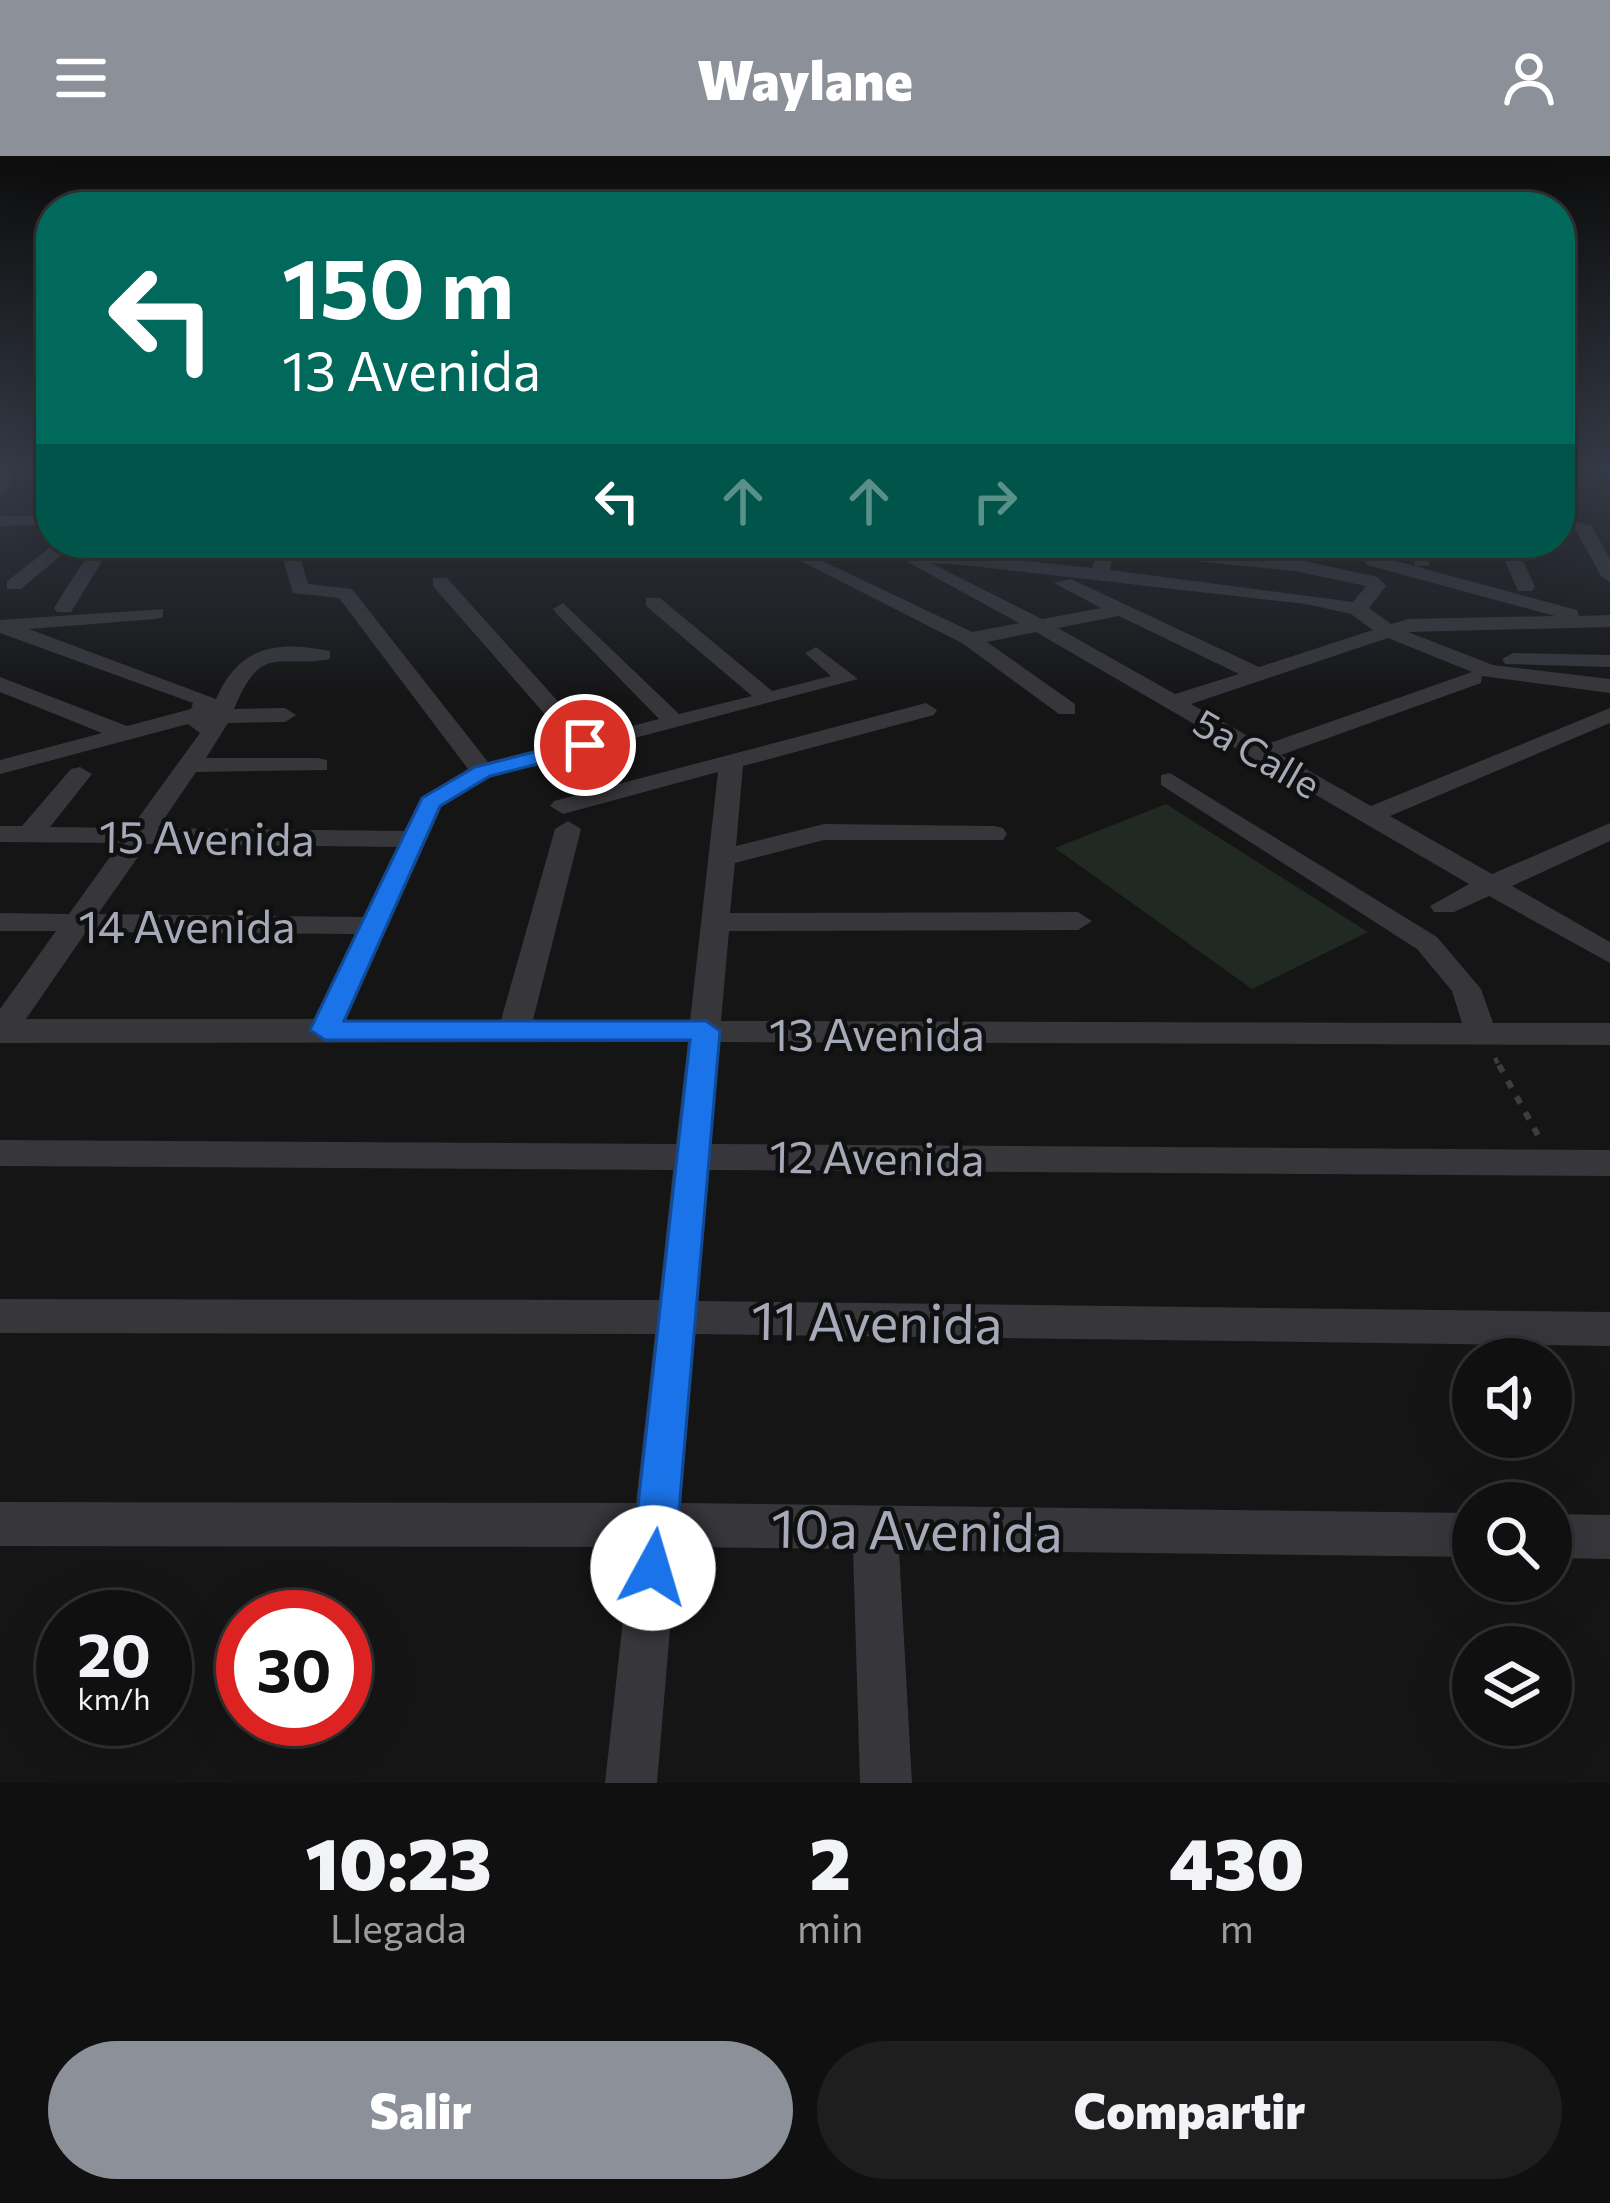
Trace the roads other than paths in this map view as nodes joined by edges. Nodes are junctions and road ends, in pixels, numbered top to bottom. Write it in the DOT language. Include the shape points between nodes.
graph roads {
  1 [pos="1587,546"];
  2 [pos="48,558"];
  3 [pos="95,558"];
  4 [pos="291,558"];
  5 [pos="804,558"];
  6 [pos="908,558"];
  7 [pos="930,558"];
  8 [pos="1104,558"];
  9 [pos="1211,558"];
  10 [pos="1371,558"];
  11 [pos="1512,558"];
  12 [pos="1021,565"];
  13 [pos="1100,576"];
  14 [pos="1610,576"];
  15 [pos="440,582"];
  16 [pos="14,585"];
  17 [pos="1525,587"];
  18 [pos="653,602"];
  19 [pos="93,606"];
  20 [pos="64,608"];
  21 [pos="1126,608"];
  22 [pos="1358,608"];
  23 [pos="563,609"];
  24 [pos="156,613"];
  25 [pos="1571,617"];
  26 [pos="1610,618"];
  27 [pos="1,622"];
  28 [pos="1040,626"];
  29 [pos="1386,631"];
  30 [pos="969,639"];
  31 [pos="816,653"];
  32 [pos="1447,655"];
  33 [pos="323,656"];
  34 [pos="1610,662"];
  35 [pos="1259,675"];
  36 [pos="1473,678"];
  37 [pos="0,684"];
  38 [pos="1610,686"];
  39 [pos="767,698"];
  40 [pos="1172,703"];
  41 [pos="1067,709"];
  42 [pos="926,710"];
  43 [pos="285,715"];
  44 [pos="1610,715"];
  45 [pos="212,720"];
  46 [pos="675,723"];
  47 [pos="124,733"];
  48 [pos="585,745"];
  49 [pos="1261,754"];
  50 [pos="731,762"];
  51 [pos="189,765"];
  52 [pos="318,765"];
  53 [pos="1,766"];
  54 [pos="482,771"];
  55 [pos="80,774"];
  56 [pos="1170,780"];
  57 [pos="1369,816"];
  58 [pos="1610,830"];
  59 [pos="0,834"];
  60 [pos="994,834"];
  61 [pos="29,835"];
  62 [pos="139,836"];
  63 [pos="414,838"];
  64 [pos="722,858"];
  65 [pos="1490,885"];
  66 [pos="1444,906"];
  67 [pos="1078,921"];
  68 [pos="0,922"];
  69 [pos="716,922"];
  70 [pos="76,923"];
  71 [pos="374,926"];
  72 [pos="1610,954"];
  73 [pos="1,1030"];
  74 [pos="325,1030"];
  75 [pos="514,1030"];
  76 [pos="706,1031"];
  77 [pos="1481,1034"];
  78 [pos="1610,1034"];
  79 [pos="0,1153"];
  80 [pos="694,1155"];
  81 [pos="1610,1163"];
  82 [pos="0,1316"];
  83 [pos="678,1317"];
  84 [pos="1610,1329"];
  85 [pos="0,1524"];
  86 [pos="657,1525"];
  87 [pos="875,1527"];
  88 [pos="1452,1535"];
  89 [pos="1572,1536"];
  90 [pos="1610,1537"];
  91 [pos="631,1783"];
  92 [pos="886,1783"];
  1 -- 14 [label="street"];
  2 -- 16 [label="street"];
  3 -- 20 [label="street"];
  4 -- 54 [label="street" via="300,589 344,593"];
  5 -- 30 [label="street"];
  6 -- 28 [label="street, 5a Calle"];
  7 -- 12 [label="street"];
  8 -- 13 [label="street"];
  9 -- 22 [label="street" via="1371,581 1376,586"];
  10 -- 25 [label="street"];
  11 -- 17 [label="street"];
  12 -- 13 [label="street"];
  12 -- 21 [label="street"];
  13 -- 22 [label="street"];
  15 -- 48 [label="street"];
  18 -- 39 [label="street"];
  19 -- 20 [label="street"];
  20 -- 27 [label="street"];
  21 -- 28 [label="street"];
  21 -- 35 [label="street"];
  22 -- 29 [label="street"];
  23 -- 46 [label="street"];
  24 -- 27 [label="street"];
  25 -- 26 [label="street"];
  25 -- 29 [label="street"];
  27 -- 45 [label="street" via="205,700"];
  28 -- 30 [label="street"];
  28 -- 40 [label="street, 5a Calle"];
  29 -- 32 [label="street"];
  29 -- 35 [label="street"];
  30 -- 41 [label="street"];
  31 -- 39 [label="street" via="847,679"];
  32 -- 34 [label="street"];
  32 -- 38 [label="street" via="1489,670"];
  33 -- 45 [label="street" via="302,650 254,659"];
  35 -- 40 [label="street"];
  36 -- 49 [label="street"];
  37 -- 47 [label="street"];
  39 -- 46 [label="street"];
  40 -- 49 [label="street, 5a Calle"];
  42 -- 50 [label="street"];
  43 -- 45 [label="street"];
  44 -- 57 [label="street"];
  45 -- 47 [label="street"];
  45 -- 51 [label="street"];
  46 -- 48 [label="street"];
  47 -- 53 [label="street"];
  48 -- 54 [label="street"];
  49 -- 57 [label="street, 5a Calle"];
  50 -- 64 [label="street"];
  50 -- 75 [label="street" via="566,818"];
  51 -- 52 [label="street"];
  51 -- 62 [label="street"];
  54 -- 63 [label="street" via="430,802"];
  55 -- 61 [label="street"];
  56 -- 77 [label="street" via="1427,943 1466,989"];
  57 -- 65 [label="street, 5a Calle"];
  58 -- 65 [label="street"];
  59 -- 61 [label="street, 15 Avenida"];
  60 -- 64 [label="street" via="824,832"];
  61 -- 62 [label="street, 15 Avenida"];
  62 -- 63 [label="street, 15 Avenida"];
  62 -- 70 [label="street"];
  63 -- 71 [label="street"];
  64 -- 69 [label="street"];
  65 -- 66 [label="street"];
  65 -- 72 [label="street, 5a Calle"];
  67 -- 69 [label="street"];
  68 -- 70 [label="street, 14 Avenida"];
  69 -- 76 [label="street"];
  70 -- 71 [label="street, 14 Avenida"];
  70 -- 73 [label="street"];
  71 -- 74 [label="street"];
  73 -- 74 [label="street, 13 Avenida"];
  74 -- 75 [label="street, 13 Avenida"];
  75 -- 76 [label="street, 13 Avenida"];
  76 -- 77 [label="street, 13 Avenida"];
  76 -- 80 [label="street"];
  77 -- 78 [label="street, 13 Avenida"];
  79 -- 80 [label="street, 12 Avenida"];
  80 -- 81 [label="street, 12 Avenida"];
  80 -- 83 [label="street"];
  82 -- 83 [label="street, 11 Avenida"];
  83 -- 84 [label="street, 11 Avenida"];
  83 -- 86 [label="street"];
  85 -- 86 [label="street, 10a Avenida"];
  86 -- 87 [label="street, 10a Avenida"];
  86 -- 91 [label="street"];
  87 -- 88 [label="street, 10a Avenida"];
  87 -- 92 [label="street"];
  89 -- 90 [label="street"];
}
